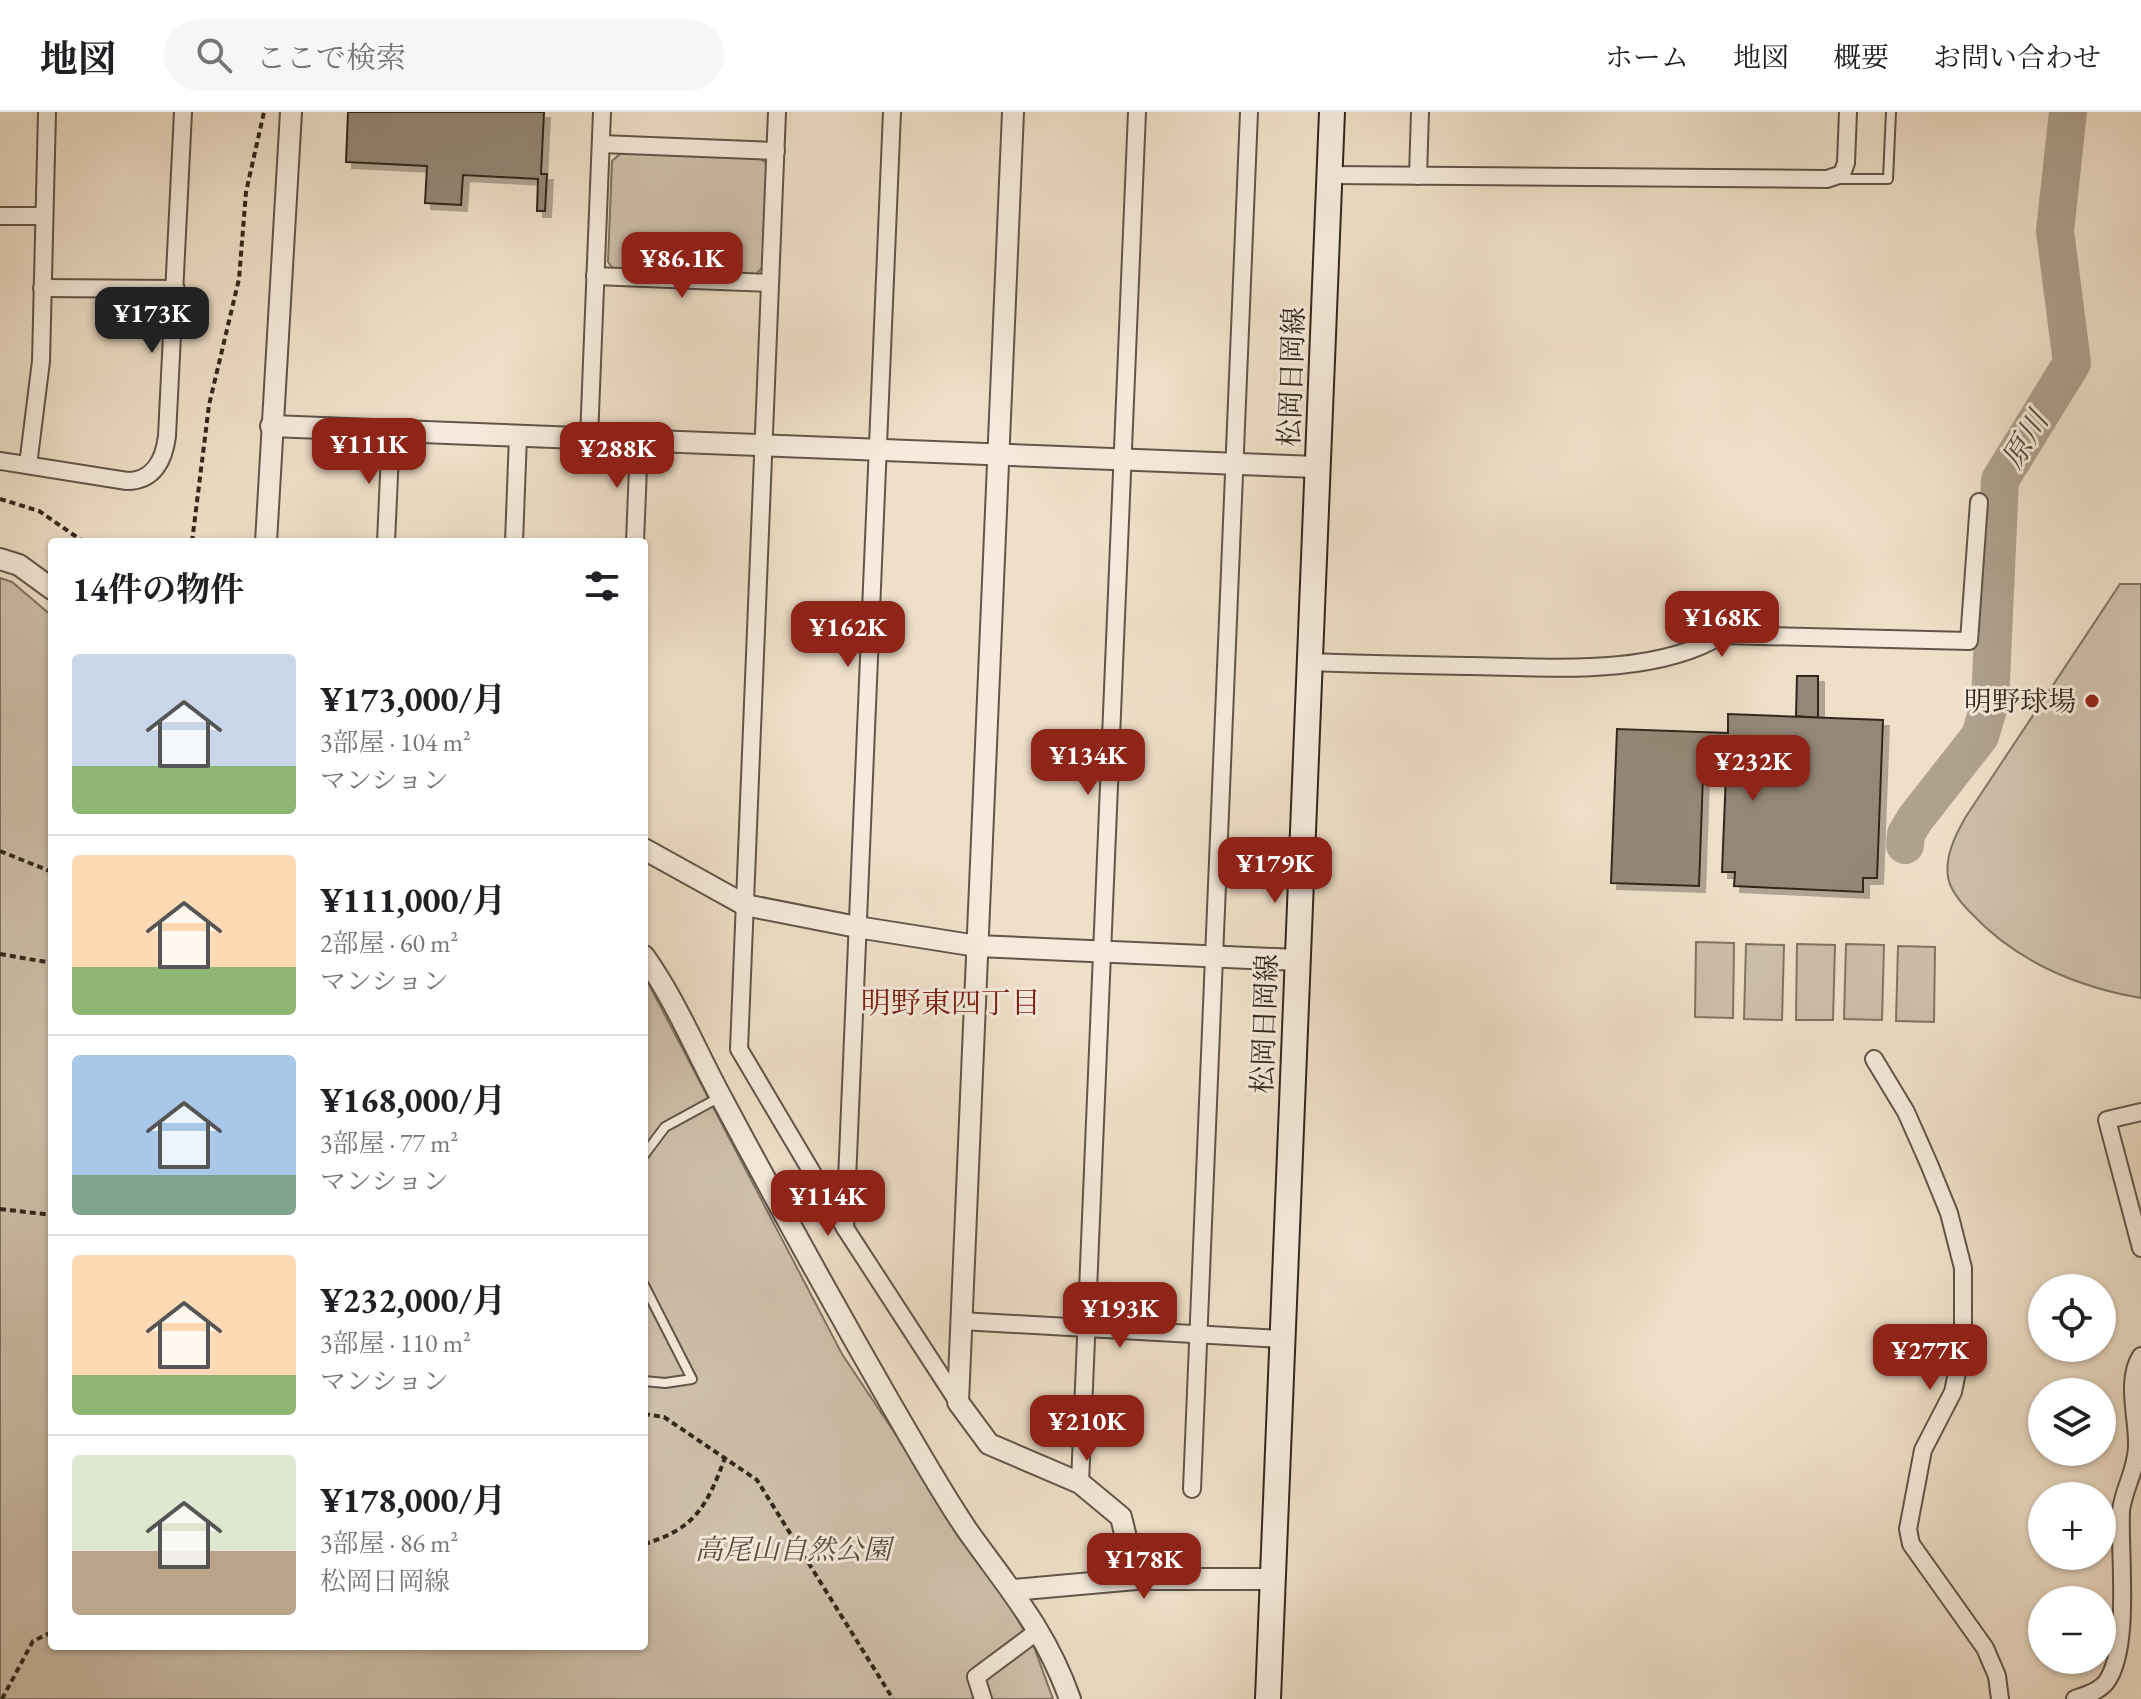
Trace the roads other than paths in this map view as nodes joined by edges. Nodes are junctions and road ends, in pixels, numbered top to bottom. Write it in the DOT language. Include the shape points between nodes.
graph roads {
  1 [pos="47,112"];
  2 [pos="183,112"];
  3 [pos="291,112"];
  4 [pos="602,112"];
  5 [pos="777,112"];
  6 [pos="892,112"];
  7 [pos="1013,112"];
  8 [pos="1137,112"];
  9 [pos="1249,112"];
  10 [pos="1332,112"];
  11 [pos="1420,112"];
  12 [pos="1848,112"];
  13 [pos="1891,112"];
  14 [pos="601,144"];
  15 [pos="776,151"];
  16 [pos="1329,175"];
  17 [pos="1418,176"];
  18 [pos="1827,179"];
  19 [pos="0,216"];
  20 [pos="44,216"];
  21 [pos="595,276"];
  22 [pos="770,283"];
  23 [pos="42,288"];
  24 [pos="176,289"];
  25 [pos="271,426"];
  26 [pos="391,431"];
  27 [pos="518,436"];
  28 [pos="589,438"];
  29 [pos="639,441"];
  30 [pos="764,445"];
  31 [pos="877,450"];
  32 [pos="998,455"];
  33 [pos="1122,460"];
  34 [pos="0,461"];
  35 [pos="1235,464"];
  36 [pos="28,465"];
  37 [pos="1317,467"];
  38 [pos="1979,502"];
  39 [pos="266,538"];
  40 [pos="386,538"];
  41 [pos="514,538"];
  42 [pos="635,538"];
  43 [pos="0,559"];
  44 [pos="48,586"];
  45 [pos="1309,662"];
  46 [pos="648,851"];
  47 [pos="745,905"];
  48 [pos="857,927"];
  49 [pos="977,946"];
  50 [pos="1102,953"];
  51 [pos="1214,956"];
  52 [pos="1297,960"];
  53 [pos="648,962"];
  54 [pos="1874,1059"];
  55 [pos="720,1097"];
  56 [pos="2141,1112"];
  57 [pos="648,1150"];
  58 [pos="845,1228"];
  59 [pos="2141,1248"];
  60 [pos="648,1293"];
  61 [pos="961,1321"];
  62 [pos="1086,1328"];
  63 [pos="1198,1334"];
  64 [pos="1281,1339"];
  65 [pos="2141,1356"];
  66 [pos="648,1381"];
  67 [pos="958,1402"];
  68 [pos="1080,1483"];
  69 [pos="1192,1489"];
  70 [pos="1136,1579"];
  71 [pos="1273,1579"];
  72 [pos="1014,1590"];
  73 [pos="1039,1630"];
  74 [pos="983,1699"];
  75 [pos="1070,1699"];
  76 [pos="1268,1699"];
  77 [pos="2000,1699"];
  78 [pos="2075,1699"];
  1 -- 20 [label="street"];
  2 -- 24 [label="street"];
  3 -- 25 [label="street"];
  4 -- 14 [label="street"];
  5 -- 15 [label="street"];
  6 -- 31 [label="street"];
  7 -- 32 [label="street"];
  8 -- 33 [label="street"];
  9 -- 35 [label="street"];
  10 -- 16 [label="main road, 松岡日岡線"];
  11 -- 17 [label="street"];
  12 -- 18 [label="street" via="1846,163 1842,174"];
  13 -- 18 [label="lane" via="1888,179"];
  14 -- 15 [label="street"];
  14 -- 21 [label="street"];
  15 -- 22 [label="street"];
  16 -- 17 [label="street"];
  16 -- 37 [label="main road, 松岡日岡線"];
  17 -- 18 [label="street"];
  19 -- 20 [label="street"];
  20 -- 23 [label="street"];
  21 -- 22 [label="street"];
  21 -- 28 [label="street"];
  22 -- 30 [label="street"];
  23 -- 24 [label="street"];
  23 -- 36 [label="street" via="41,361"];
  24 -- 36 [label="street" via="167,436 155,469 147,477 127,481"];
  25 -- 26 [label="street"];
  25 -- 39 [label="street"];
  26 -- 27 [label="street"];
  26 -- 40 [label="street"];
  27 -- 28 [label="street"];
  27 -- 41 [label="street"];
  28 -- 29 [label="street"];
  29 -- 30 [label="street"];
  29 -- 42 [label="street"];
  30 -- 31 [label="street"];
  30 -- 47 [label="street"];
  31 -- 32 [label="street"];
  31 -- 48 [label="street"];
  32 -- 33 [label="street"];
  32 -- 49 [label="street"];
  33 -- 35 [label="street"];
  33 -- 50 [label="street"];
  34 -- 36 [label="street"];
  35 -- 37 [label="street"];
  35 -- 51 [label="street"];
  37 -- 45 [label="main road, 松岡日岡線"];
  38 -- 45 [label="street" via="1969,641 1722,635 1701,648 1652,661 1585,667"];
  43 -- 44 [label="street" via="19,565"];
  45 -- 52 [label="main road, 松岡日岡線"];
  46 -- 47 [label="street"];
  47 -- 48 [label="street"];
  47 -- 58 [label="street" via="739,1049"];
  48 -- 49 [label="street"];
  48 -- 58 [label="street"];
  49 -- 50 [label="street"];
  49 -- 61 [label="street"];
  50 -- 51 [label="street"];
  50 -- 62 [label="street"];
  51 -- 52 [label="street"];
  51 -- 63 [label="street"];
  52 -- 64 [label="main road, 松岡日岡線"];
  53 -- 55 [label="street"];
  54 -- 77 [label="street" via="1929,1164 1963,1268 1963,1343 1953,1392 1923,1450 1908,1529 1911,1544 1993,1663"];
  55 -- 57 [label="lane" via="665,1127"];
  55 -- 72 [label="street" via="946,1497"];
  56 -- 59 [label="street" via="2107,1120"];
  58 -- 67 [label="street"];
  60 -- 66 [label="lane" via="692,1379"];
  61 -- 62 [label="street"];
  61 -- 67 [label="street"];
  62 -- 63 [label="street"];
  62 -- 68 [label="street"];
  63 -- 64 [label="street"];
  63 -- 69 [label="street"];
  64 -- 71 [label="main road, 松岡日岡線"];
  65 -- 78 [label="street" via="2134,1380 2137,1449 2122,1507 2115,1659 2106,1682"];
  67 -- 68 [label="street" via="989,1444"];
  68 -- 70 [label="street" via="1121,1517"];
  70 -- 71 [label="street"];
  70 -- 72 [label="street"];
  71 -- 76 [label="main road, 松岡日岡線"];
  72 -- 73 [label="street"];
  73 -- 74 [label="street" via="976,1677"];
  73 -- 75 [label="street"];
}
